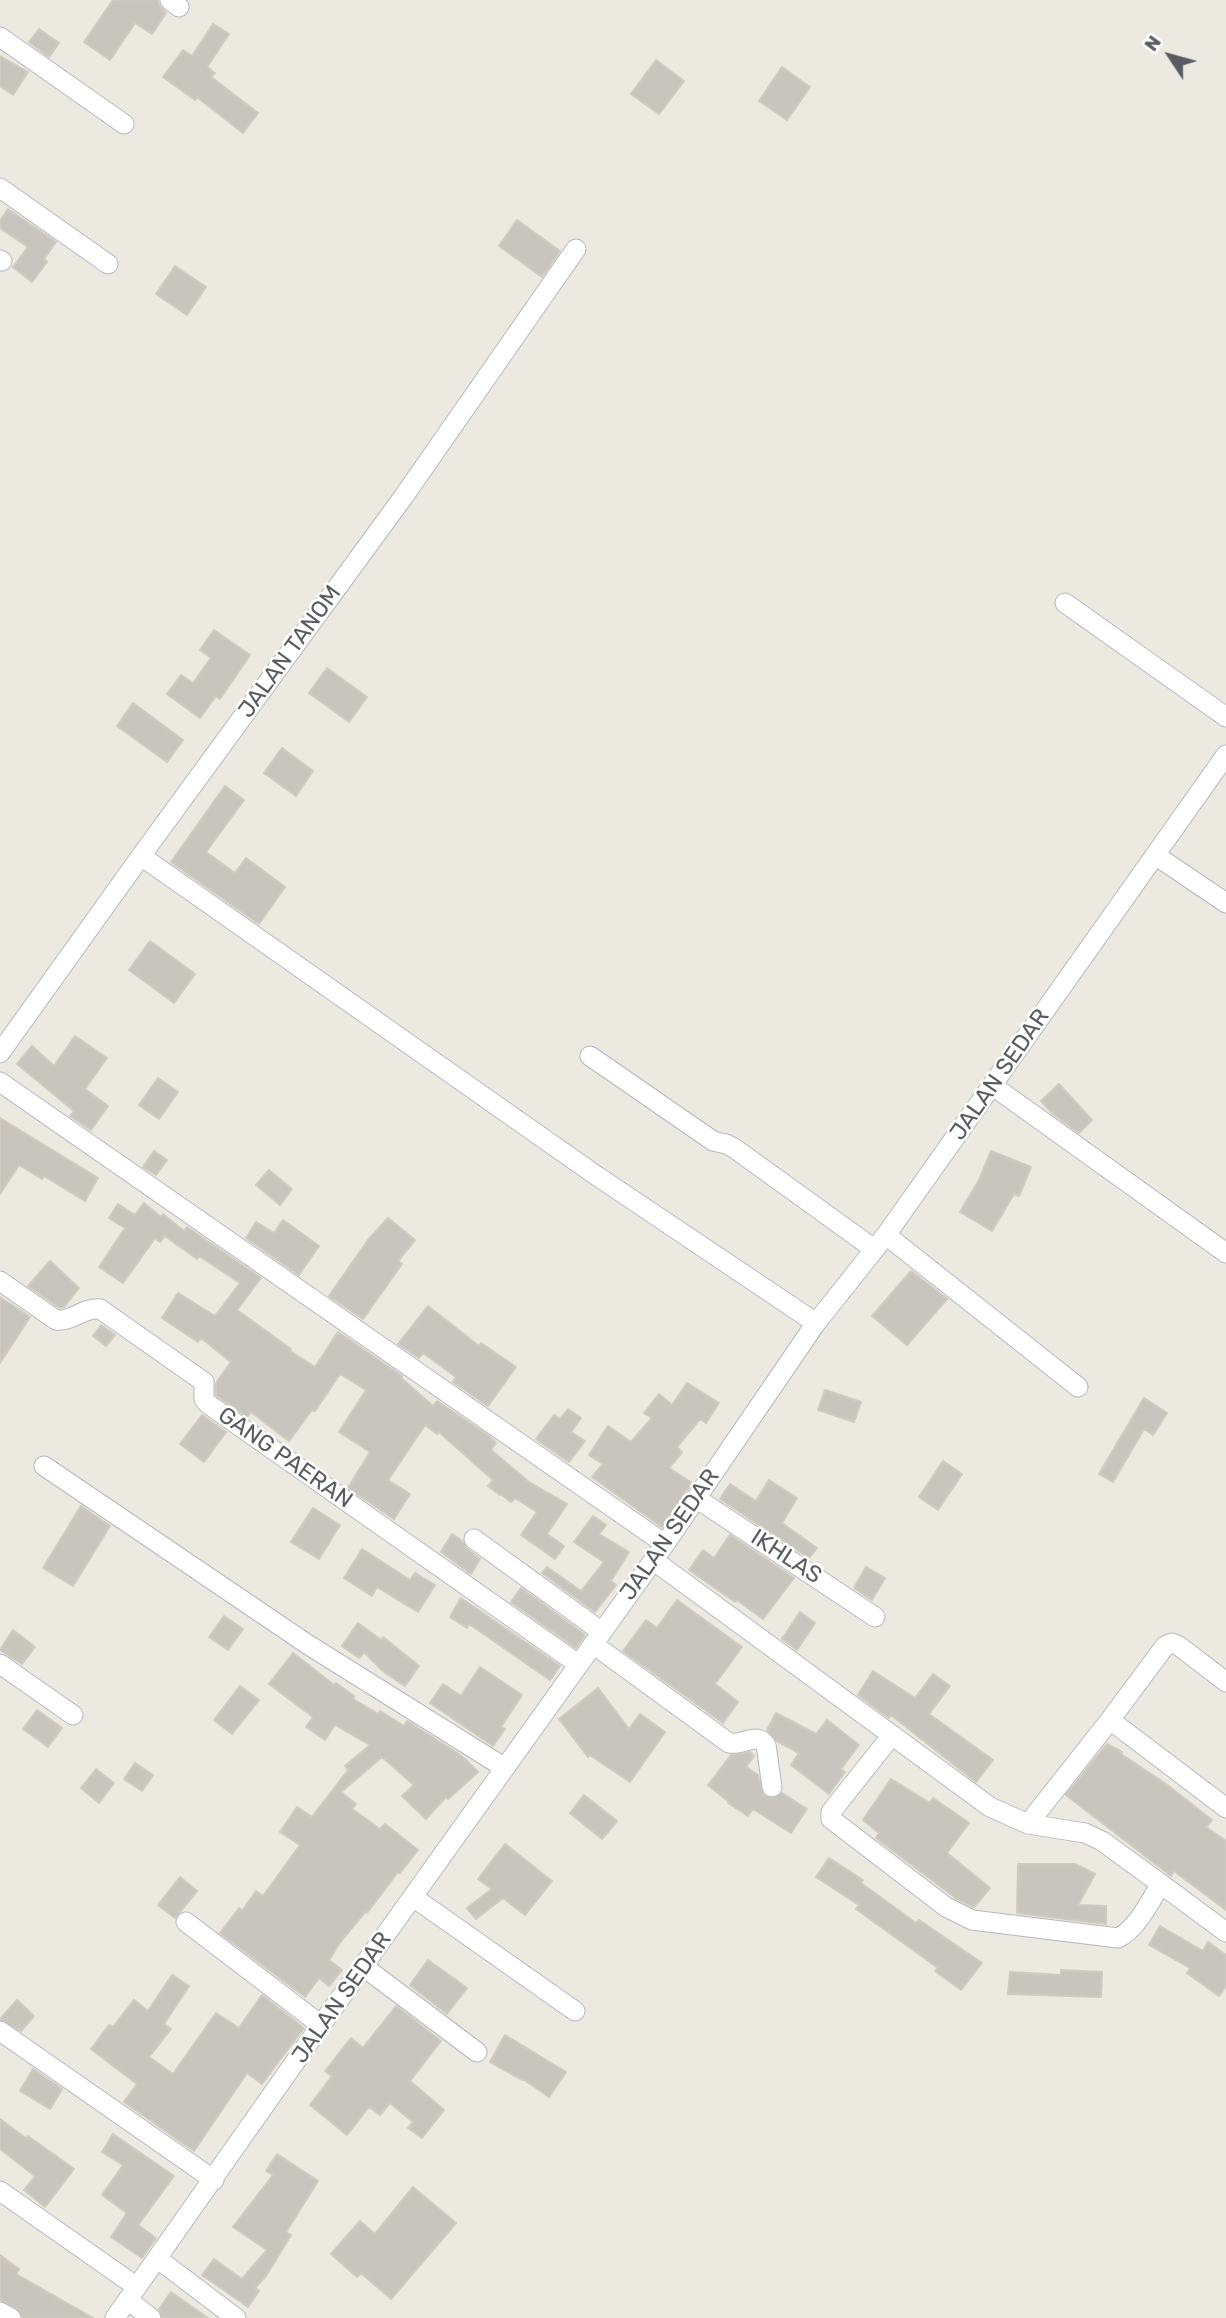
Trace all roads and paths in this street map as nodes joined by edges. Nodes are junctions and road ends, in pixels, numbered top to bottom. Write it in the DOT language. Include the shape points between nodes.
graph roads {
  1 [pos="0,37"];
  2 [pos="124,124"];
  3 [pos="0,188"];
  4 [pos="576,249"];
  5 [pos="108,264"];
  6 [pos="1065,603"];
  7 [pos="1226,717"];
  8 [pos="1226,755"];
  9 [pos="1155,855"];
  10 [pos="141,856"];
  11 [pos="1226,903"];
  12 [pos="0,1053"];
  13 [pos="590,1056"];
  14 [pos="0,1082"];
  15 [pos="993,1086"];
  16 [pos="880,1242"];
  17 [pos="1226,1253"];
  18 [pos="0,1281"];
  19 [pos="816,1324"];
  20 [pos="1078,1387"];
  21 [pos="44,1466"];
  22 [pos="696,1498"];
  23 [pos="474,1539"];
  24 [pos="665,1544"];
  25 [pos="653,1560"];
  26 [pos="875,1617"];
  27 [pos="597,1638"];
  28 [pos="0,1664"];
  29 [pos="579,1664"];
  30 [pos="1226,1682"];
  31 [pos="73,1715"];
  32 [pos="1110,1720"];
  33 [pos="892,1735"];
  34 [pos="505,1768"];
  35 [pos="772,1787"];
  36 [pos="1226,1808"];
  37 [pos="1028,1824"];
  38 [pos="1161,1884"];
  39 [pos="413,1897"];
  40 [pos="186,1922"];
  41 [pos="1226,1932"];
  42 [pos="363,1967"];
  43 [pos="575,2011"];
  44 [pos="321,2025"];
  45 [pos="0,2031"];
  46 [pos="477,2052"];
  47 [pos="214,2180"];
  48 [pos="0,2191"];
  49 [pos="158,2259"];
  50 [pos="132,2294"];
  51 [pos="0,2312"];
  52 [pos="11,2318"];
  53 [pos="115,2318"];
  54 [pos="151,2318"];
  55 [pos="236,2318"];
  1 -- 2 [label="street"];
  3 -- 5 [label="street"];
  4 -- 10 [label="street, JALAN TANOM" via="404,496"];
  6 -- 7 [label="street"];
  8 -- 9 [label="street, JALAN SEDAR"];
  9 -- 11 [label="street"];
  9 -- 15 [label="street, JALAN SEDAR"];
  10 -- 12 [label="street, JALAN TANOM"];
  10 -- 19 [label="street"];
  13 -- 16 [label="street" via="713,1141 734,1148"];
  14 -- 24 [label="street"];
  15 -- 16 [label="street, JALAN SEDAR"];
  15 -- 17 [label="street"];
  16 -- 19 [label="street, JALAN SEDAR"];
  16 -- 20 [label="street"];
  18 -- 29 [label="street, GANG PAERAN" via="56,1320 100,1310 204,1382 208,1404"];
  19 -- 22 [label="street, JALAN SEDAR"];
  21 -- 34 [label="street" via="307,1644"];
  22 -- 24 [label="street, JALAN SEDAR"];
  22 -- 26 [label="street, IKHLAS"];
  23 -- 27 [label="street"];
  24 -- 25 [label="street, JALAN SEDAR"];
  25 -- 27 [label="street, JALAN SEDAR"];
  25 -- 33 [label="street"];
  27 -- 29 [label="street, JALAN SEDAR"];
  27 -- 35 [label="street" via="729,1743 763,1741"];
  28 -- 31 [label="street"];
  29 -- 34 [label="street, JALAN SEDAR"];
  30 -- 32 [label="street" via="1172,1643"];
  32 -- 36 [label="street"];
  32 -- 37 [label="street"];
  33 -- 37 [label="street" via="990,1807"];
  33 -- 38 [label="street" via="831,1812 831,1819 946,1906 972,1920 1118,1938 1133,1926"];
  34 -- 39 [label="street, JALAN SEDAR"];
  37 -- 38 [label="street" via="1085,1833"];
  38 -- 41 [label="street"];
  39 -- 42 [label="street, JALAN SEDAR"];
  39 -- 43 [label="street"];
  40 -- 44 [label="street"];
  42 -- 44 [label="street, JALAN SEDAR"];
  42 -- 46 [label="street"];
  44 -- 47 [label="street, JALAN SEDAR"];
  45 -- 47 [label="street"];
  47 -- 49 [label="street, JALAN SEDAR"];
  48 -- 50 [label="street"];
  49 -- 50 [label="street, JALAN SEDAR"];
  49 -- 55 [label="street"];
  50 -- 53 [label="street, JALAN SEDAR"];
  50 -- 54 [label="street"];
  51 -- 52 [label="street"];
}
